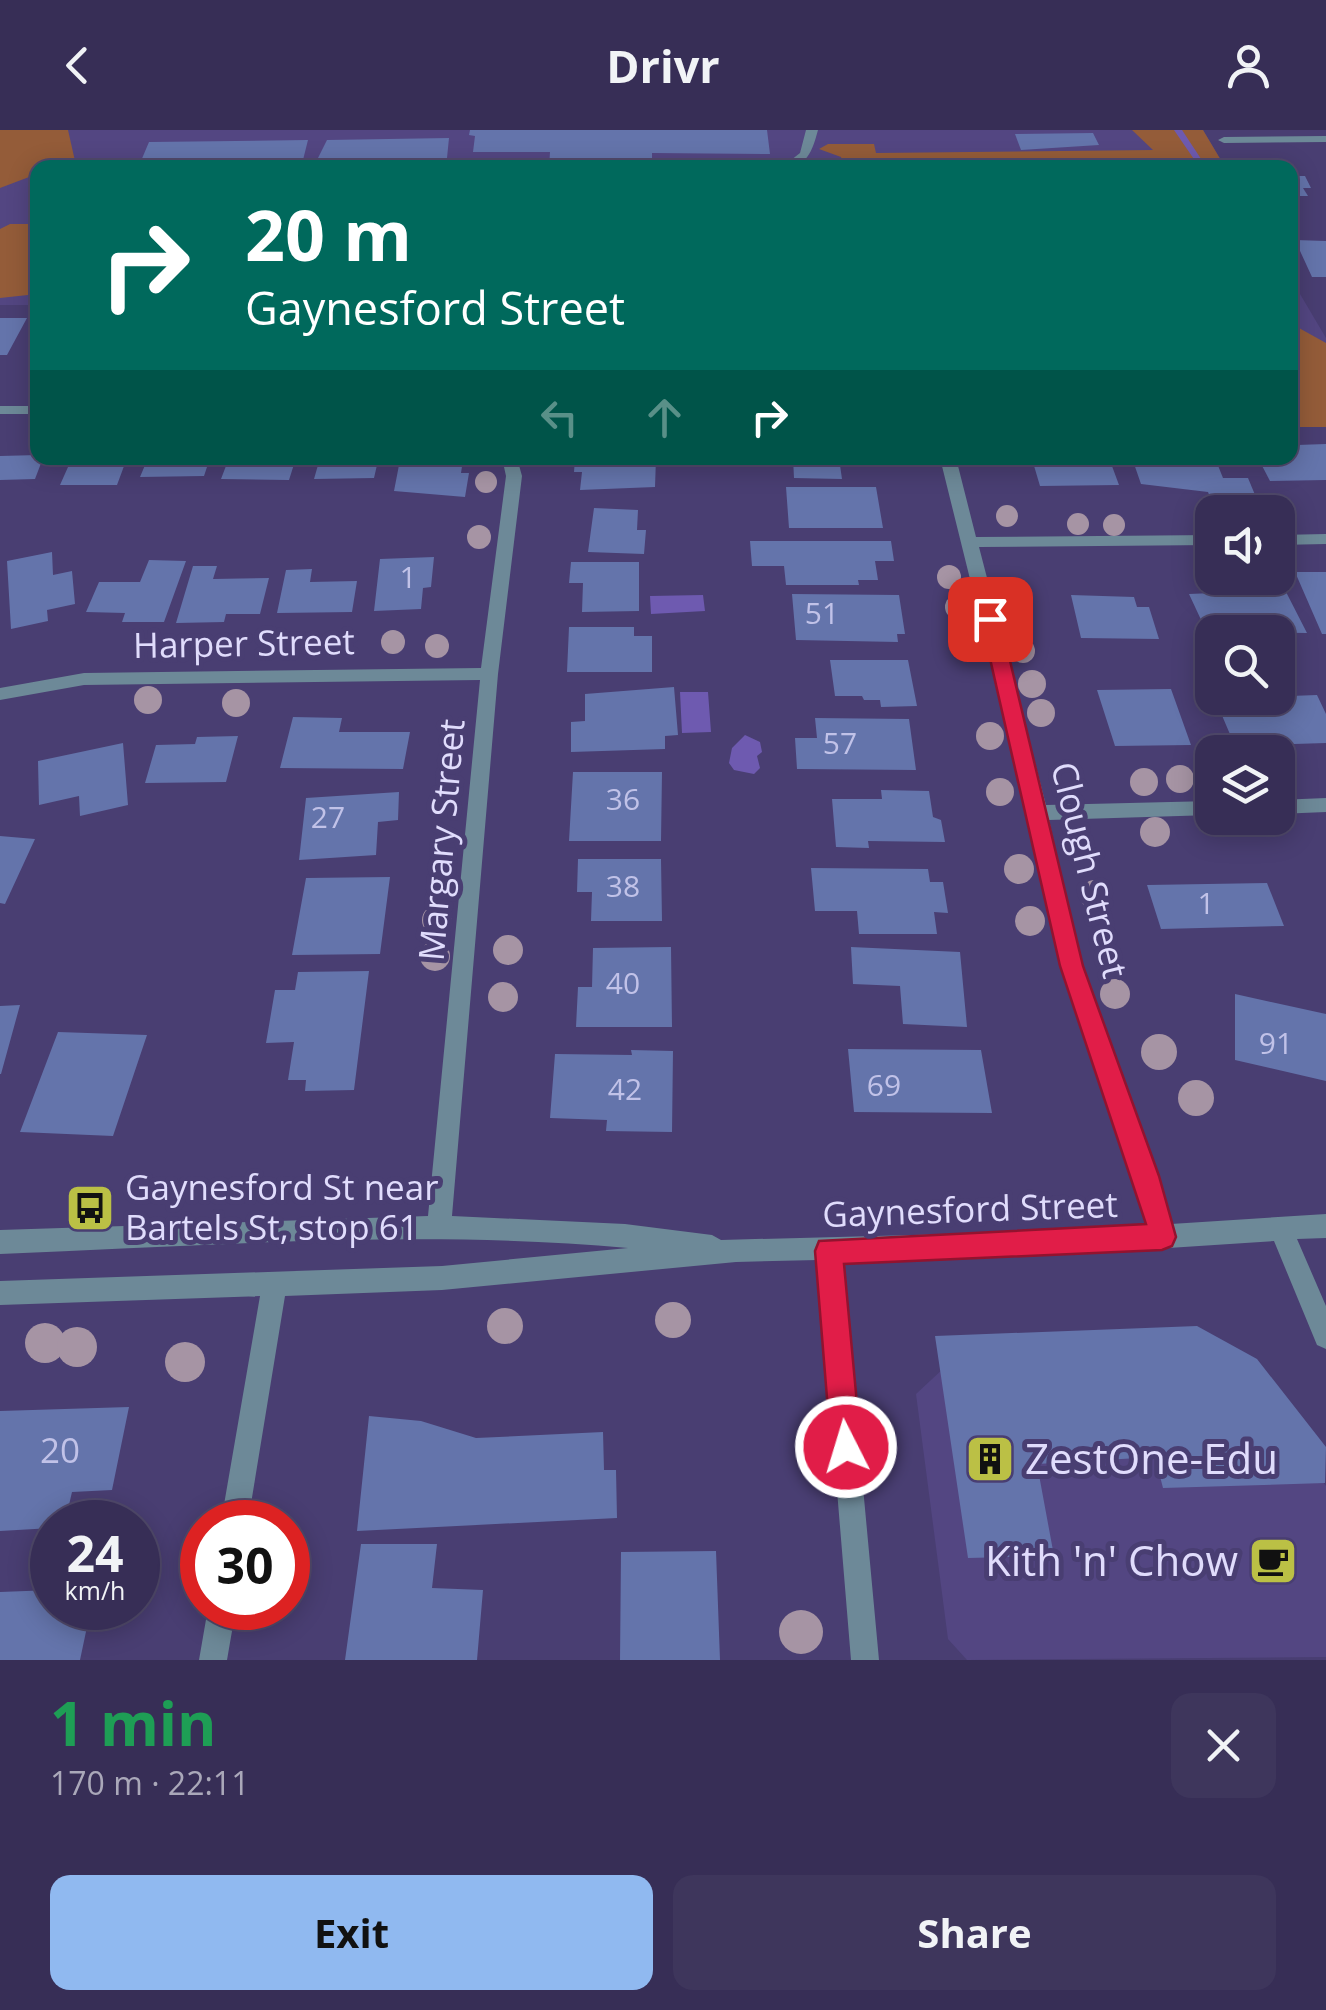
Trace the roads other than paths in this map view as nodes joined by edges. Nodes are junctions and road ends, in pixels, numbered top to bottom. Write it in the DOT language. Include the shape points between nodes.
graph roads {
  1 [pos="812,130"];
  2 [pos="1326,139"];
  3 [pos="1224,140"];
  4 [pos="797,160"];
  5 [pos="0,410"];
  6 [pos="30,410"];
  7 [pos="512,465"];
  8 [pos="950,465"];
  9 [pos="1195,540"];
  10 [pos="1295,540"];
  11 [pos="1326,540"];
  12 [pos="972,542"];
  13 [pos="489,674"];
  14 [pos="0,694"];
  15 [pos="1326,805"];
  16 [pos="1295,806"];
  17 [pos="1195,808"];
  18 [pos="1038,813"];
  19 [pos="1326,1226"];
  20 [pos="439,1229"];
  21 [pos="1282,1229"];
  22 [pos="1162,1237"];
  23 [pos="0,1242"];
  24 [pos="736,1250"];
  25 [pos="829,1251"];
  26 [pos="274,1285"];
  27 [pos="0,1294"];
  28 [pos="1326,1336"];
  29 [pos="239,1500"];
  30 [pos="218,1630"];
  31 [pos="213,1660"];
  32 [pos="865,1660"];
  1 -- 4 [label="street"];
  2 -- 3 [label="street"];
  5 -- 6 [label="street"];
  7 -- 13 [label="street, Margary Street"];
  8 -- 12 [label="street, Clough Street"];
  9 -- 12 [label="street"];
  10 -- 11 [label="street"];
  12 -- 18 [label="street, Clough Street"];
  13 -- 14 [label="street, Harper Street" via="84,679"];
  13 -- 20 [label="street, Margary Street"];
  15 -- 16 [label="street"];
  17 -- 18 [label="street"];
  18 -- 22 [label="street, Clough Street" via="1072,966"];
  19 -- 21 [label="street, Gaynesford Street"];
  20 -- 23 [label="street, Gaynesford Street"];
  20 -- 24 [label="street, Gaynesford Street" via="579,1231"];
  21 -- 22 [label="street, Gaynesford Street"];
  21 -- 28 [label="street"];
  22 -- 25 [label="street, Gaynesford Street"];
  24 -- 25 [label="street, Gaynesford Street"];
  24 -- 26 [label="street, Gaynesford Street" via="529,1273"];
  25 -- 32 [label="street"];
  26 -- 27 [label="street, Gaynesford Street"];
  26 -- 29 [label="street"];
  30 -- 31 [label="street"];
}
